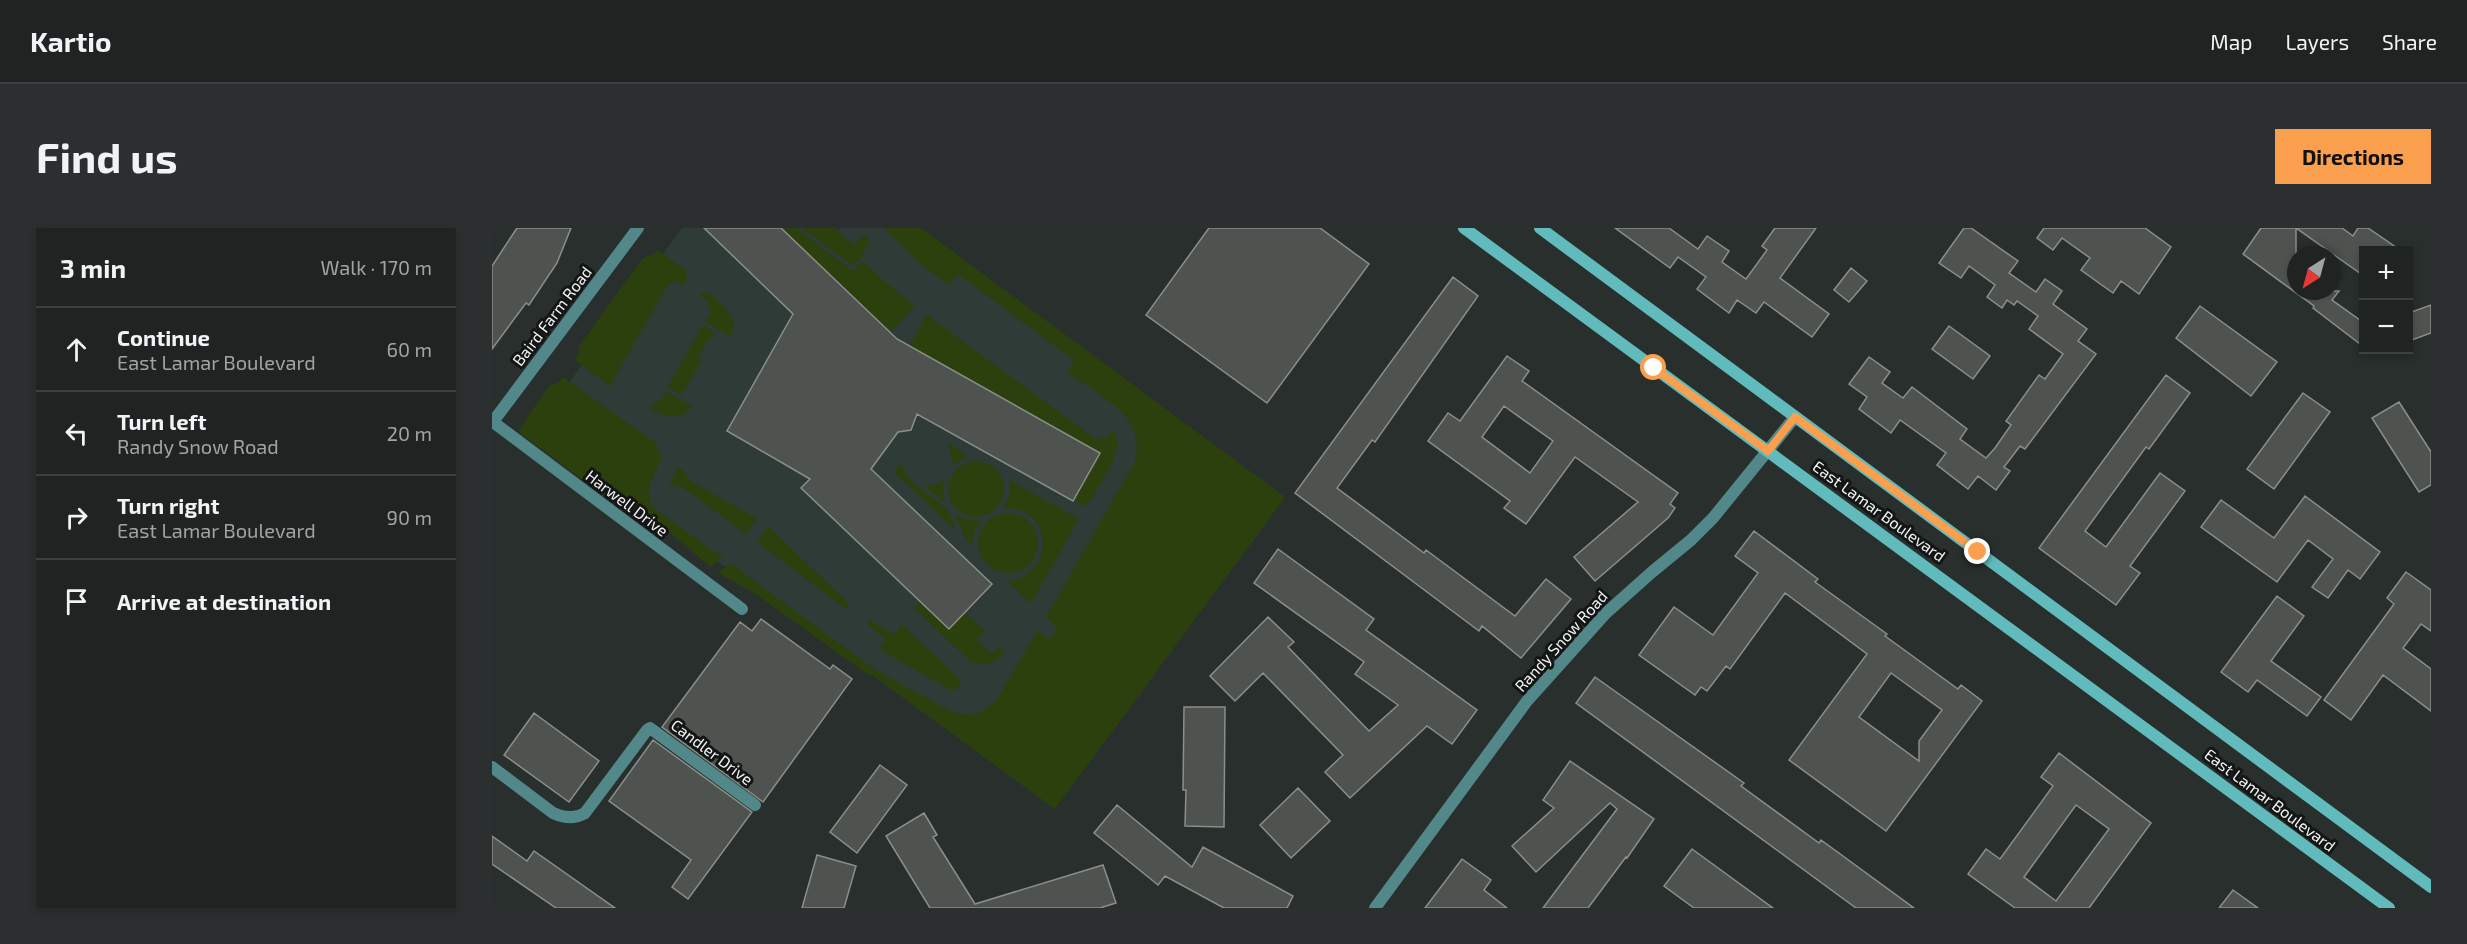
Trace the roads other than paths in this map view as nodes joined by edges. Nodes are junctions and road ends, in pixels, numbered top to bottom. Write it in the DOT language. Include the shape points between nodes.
graph roads {
  1 [pos="638,228"];
  2 [pos="1464,228"];
  3 [pos="1540,228"];
  4 [pos="1795,417"];
  5 [pos="492,423"];
  6 [pos="1768,451"];
  7 [pos="742,609"];
  8 [pos="492,767"];
  9 [pos="755,805"];
  10 [pos="2431,887"];
  11 [pos="1375,908"];
  12 [pos="2389,908"];
  1 -- 5 [label="street, Baird Farm Road"];
  2 -- 6 [label="main road, East Lamar Boulevard"];
  3 -- 4 [label="main road, East Lamar Boulevard"];
  4 -- 6 [label="street, Randy Snow Road"];
  4 -- 10 [label="main road, East Lamar Boulevard"];
  5 -- 7 [label="street, Harwell Drive"];
  6 -- 11 [label="street, Randy Snow Road" via="1691,540 1580,639 1527,701"];
  6 -- 12 [label="main road, East Lamar Boulevard"];
  8 -- 9 [label="street, Candler Drive" via="553,813 580,816 650,728"];
}
